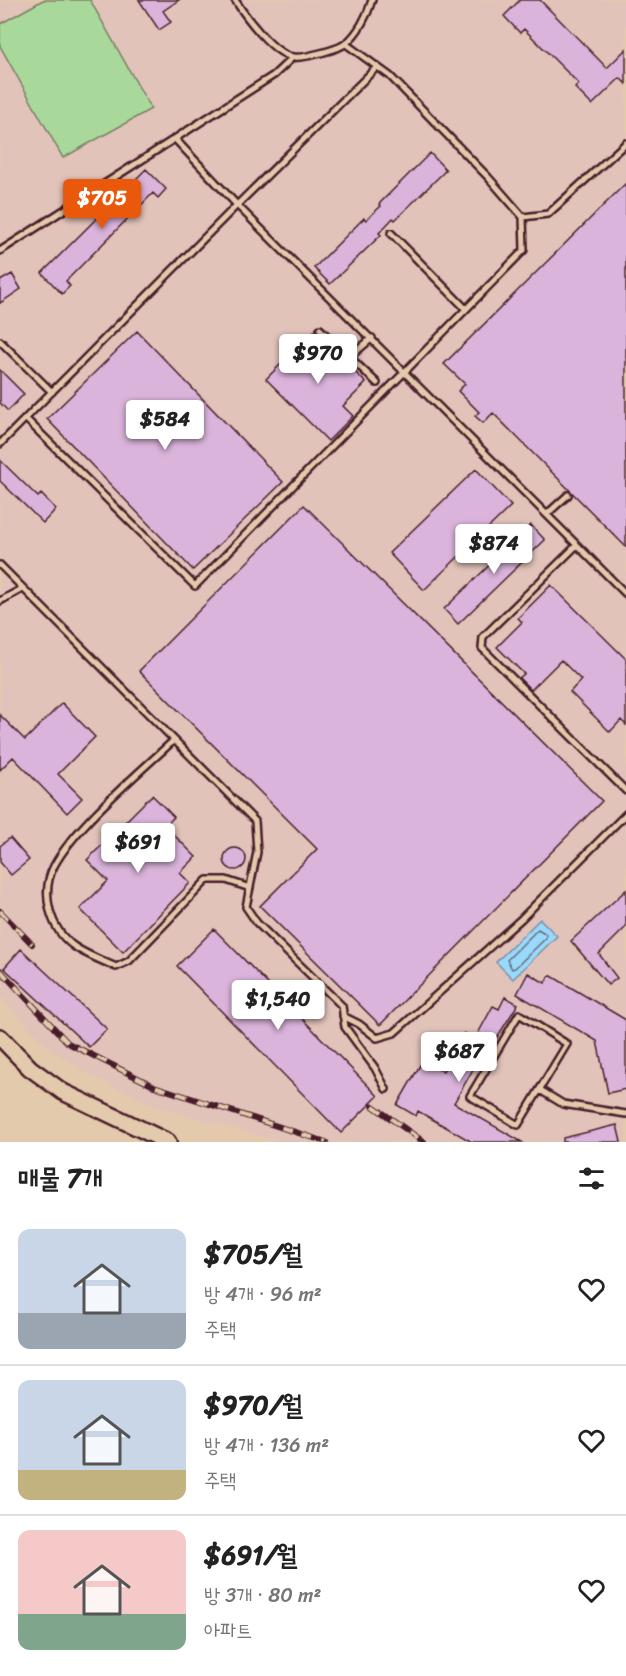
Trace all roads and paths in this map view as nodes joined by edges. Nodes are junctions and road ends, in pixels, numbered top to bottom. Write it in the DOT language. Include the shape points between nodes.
graph roads {
  1 [pos="235,0"];
  2 [pos="372,0"];
  3 [pos="346,44"];
  4 [pos="292,58"];
  5 [pos="376,67"];
  6 [pos="175,138"];
  7 [pos="626,143"];
  8 [pos="237,205"];
  9 [pos="523,217"];
  10 [pos="391,233"];
  11 [pos="0,251"];
  12 [pos="466,309"];
  13 [pos="320,329"];
  14 [pos="372,338"];
  15 [pos="0,341"];
  16 [pos="350,357"];
  17 [pos="406,372"];
  18 [pos="377,383"];
  19 [pos="52,392"];
  20 [pos="27,420"];
  21 [pos="0,444"];
  22 [pos="568,495"];
  23 [pos="547,514"];
  24 [pos="576,546"];
  25 [pos="0,565"];
  26 [pos="22,589"];
  27 [pos="626,594"];
  28 [pos="0,601"];
  29 [pos="174,740"];
  30 [pos="626,791"];
  31 [pos="626,814"];
  32 [pos="250,888"];
  33 [pos="344,1016"];
  34 [pos="0,1037"];
  35 [pos="386,1089"];
  36 [pos="540,1090"];
  37 [pos="626,1114"];
  38 [pos="168,1142"];
  1 -- 4 [label="lane" via="249,22"];
  2 -- 3 [label="lane" via="369,13"];
  3 -- 4 [label="lane"];
  3 -- 5 [label="lane"];
  4 -- 6 [label="lane" via="273,75"];
  5 -- 8 [label="lane"];
  5 -- 9 [label="lane" via="390,76"];
  6 -- 8 [label="lane"];
  6 -- 11 [label="lane"];
  7 -- 9 [label="lane" via="548,214"];
  8 -- 14 [label="lane"];
  8 -- 19 [label="lane"];
  9 -- 12 [label="lane" via="524,250"];
  10 -- 12 [label="lane"];
  12 -- 17 [label="lane"];
  13 -- 16 [label="lane"];
  14 -- 16 [label="lane"];
  14 -- 17 [label="lane"];
  15 -- 19 [label="lane"];
  16 -- 18 [label="lane"];
  17 -- 20 [label="lane" via="195,586"];
  17 -- 23 [label="lane"];
  19 -- 20 [label="lane"];
  20 -- 21 [label="lane"];
  22 -- 23 [label="lane"];
  23 -- 24 [label="lane"];
  24 -- 27 [label="lane"];
  24 -- 30 [label="lane" via="483,637 482,648"];
  25 -- 26 [label="lane"];
  26 -- 28 [label="lane"];
  26 -- 29 [label="lane"];
  29 -- 32 [label="lane" via="255,821 257,852"];
  29 -- 32 [label="lane" via="66,847 48,880 49,914 75,947 116,967 129,961 207,880 226,880"];
  31 -- 33 [label="lane" via="521,919 394,1033 377,1038"];
  32 -- 33 [label="lane" via="246,907 256,923 342,1006"];
  33 -- 35 [label="lane" via="345,1027 385,1082"];
  34 -- 38 [label="main road" via="30,1068 63,1092"];
  36 -- 36 [label="lane" via="518,1125 470,1096 519,1014 567,1044"];
  36 -- 37 [label="lane" via="563,1104"];
}
